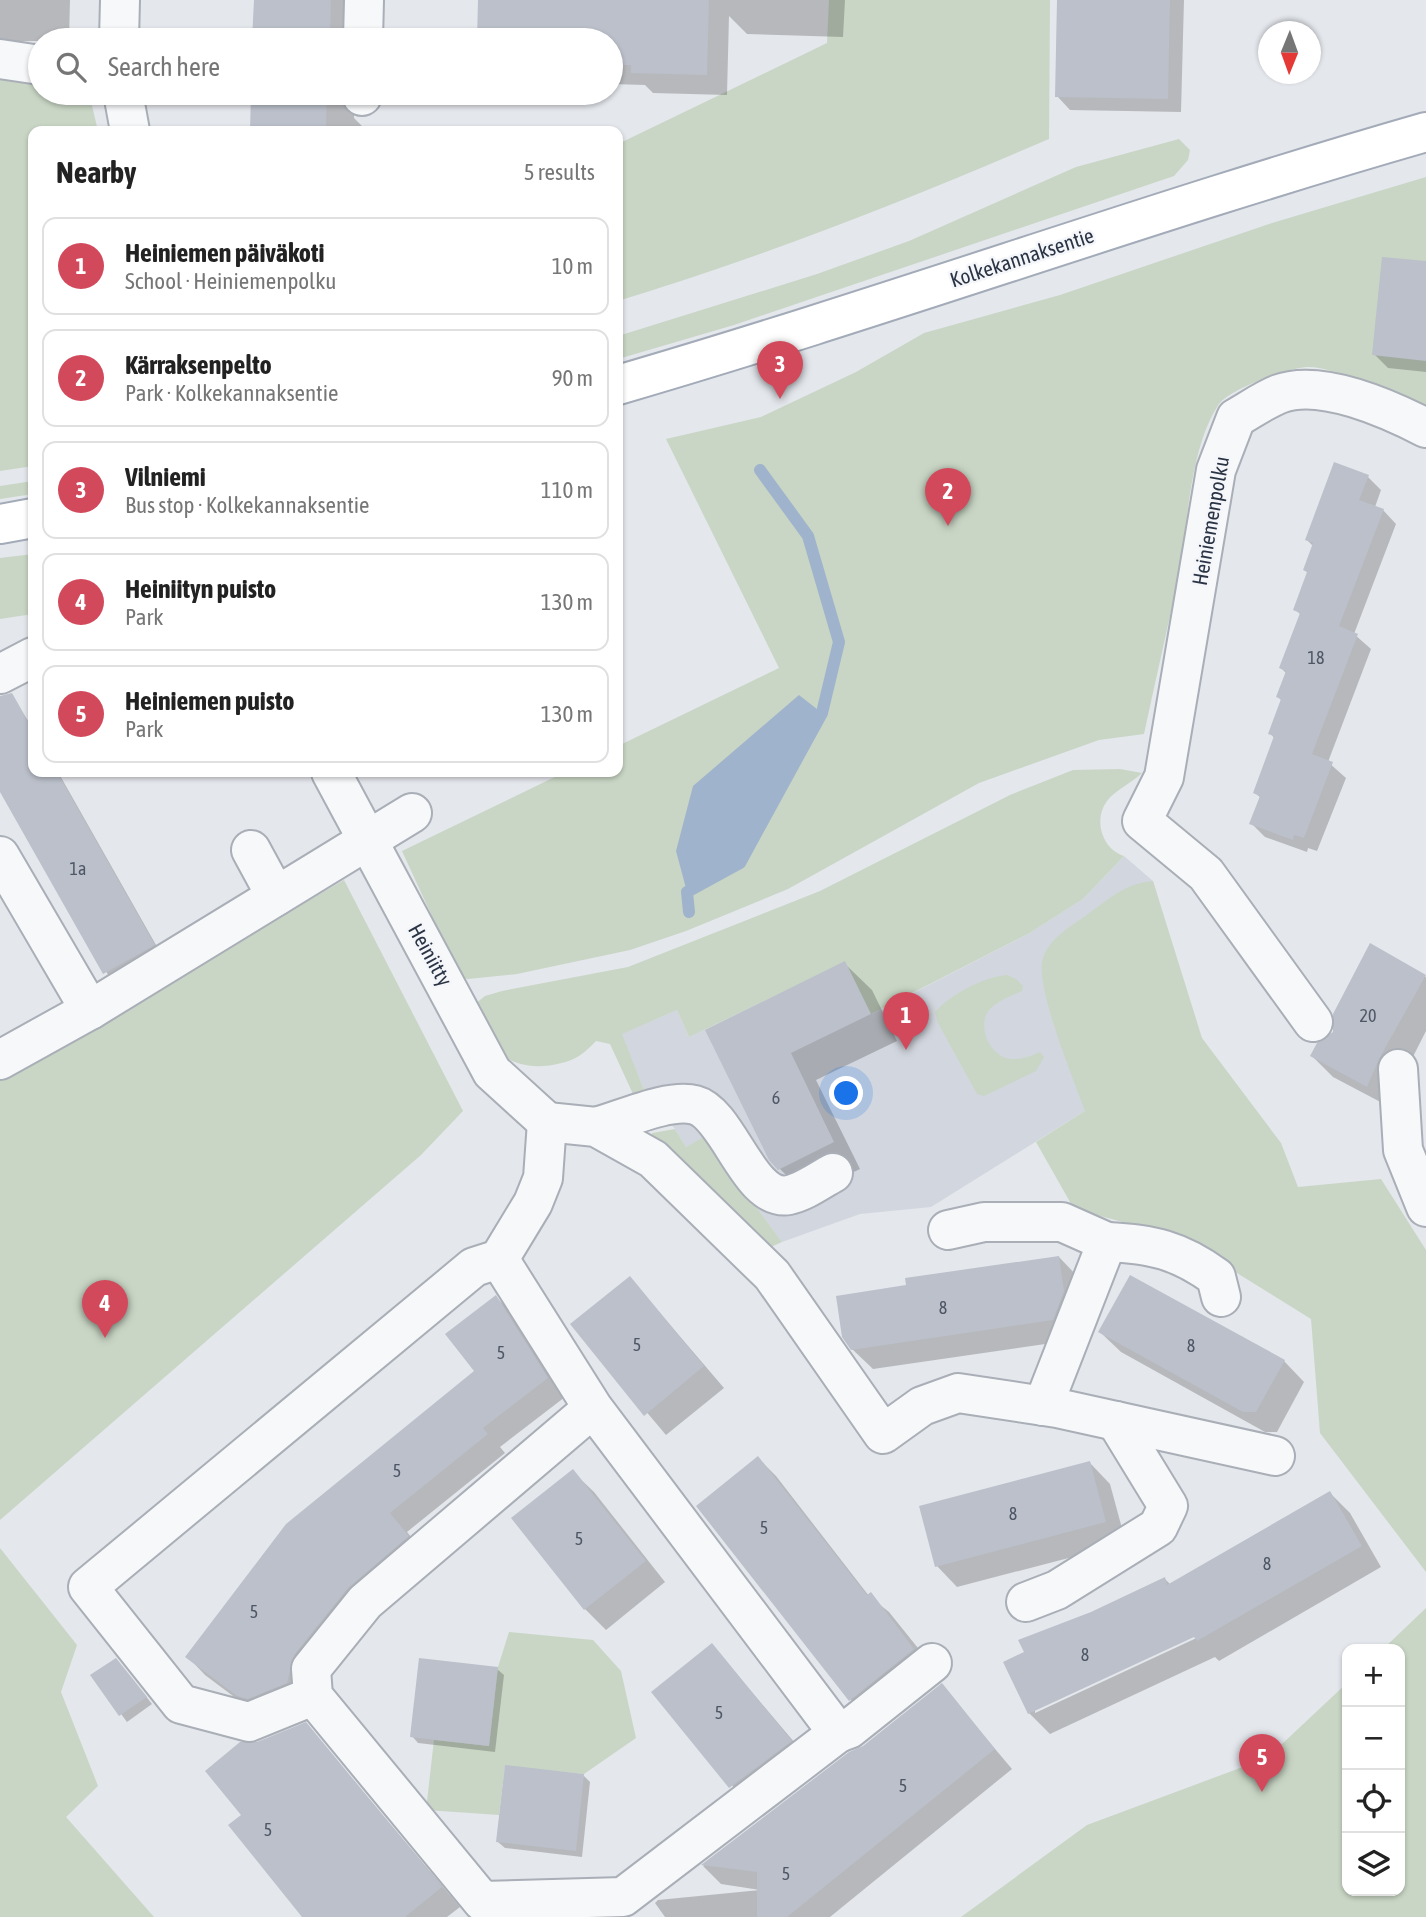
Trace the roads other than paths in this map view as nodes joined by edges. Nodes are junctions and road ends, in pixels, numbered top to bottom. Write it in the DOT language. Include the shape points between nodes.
graph roads {
  1 [pos="120,0"];
  2 [pos="364,0"];
  3 [pos="119,28"];
  4 [pos="363,28"];
  5 [pos="0,59"];
  6 [pos="28,63"];
  7 [pos="125,105"];
  8 [pos="129,126"];
  9 [pos="1426,132"];
  10 [pos="623,384"];
  11 [pos="1426,428"];
  12 [pos="28,520"];
  13 [pos="0,524"];
  14 [pos="28,660"];
  15 [pos="0,674"];
  16 [pos="334,777"];
  17 [pos="412,813"];
  18 [pos="368,840"];
  19 [pos="251,850"];
  20 [pos="0,856"];
  21 [pos="276,895"];
  22 [pos="90,1010"];
  23 [pos="1312,1022"];
  24 [pos="0,1060"];
  25 [pos="1398,1069"];
  26 [pos="547,1122"];
  27 [pos="596,1127"];
  28 [pos="833,1173"];
  29 [pos="1426,1207"];
  30 [pos="948,1230"];
  31 [pos="1107,1242"];
  32 [pos="499,1259"];
  33 [pos="1221,1297"];
  34 [pos="1043,1406"];
  35 [pos="593,1408"];
  36 [pos="1116,1421"];
  37 [pos="1275,1456"];
  38 [pos="1027,1602"];
  39 [pos="932,1664"];
  40 [pos="313,1696"];
  41 [pos="838,1733"];
  1 -- 3 [label="street"];
  2 -- 4 [label="street"];
  5 -- 6 [label="street"];
  7 -- 8 [label="street"];
  9 -- 10 [label="main road, Kolkekannaksentie" via="1243,185 774,340"];
  11 -- 23 [label="street, Heiniemenpolku" via="1363,400 1324,390 1281,393 1236,418 1216,470 1164,777 1142,821 1206,874"];
  12 -- 13 [label="main road"];
  14 -- 15 [label="street"];
  16 -- 18 [label="street, Heiniitty"];
  17 -- 18 [label="street"];
  18 -- 21 [label="street"];
  18 -- 26 [label="street, Heiniitty" via="492,1072"];
  19 -- 21 [label="street"];
  20 -- 22 [label="street"];
  21 -- 22 [label="street"];
  22 -- 24 [label="street"];
  25 -- 29 [label="street" via="1403,1150"];
  26 -- 27 [label="street"];
  26 -- 32 [label="street" via="543,1178"];
  27 -- 28 [label="street" via="679,1103 699,1106 771,1193 789,1195"];
  27 -- 34 [label="street" via="653,1159 772,1275 883,1434 922,1406 958,1393"];
  30 -- 31 [label="street" via="984,1222 1062,1222"];
  31 -- 33 [label="street" via="1148,1244 1189,1258 1216,1277"];
  31 -- 34 [label="street"];
  32 -- 35 [label="street"];
  32 -- 40 [label="street" via="474,1267 88,1587 181,1704 249,1722"];
  34 -- 36 [label="street"];
  35 -- 40 [label="street" via="365,1602 311,1669"];
  35 -- 41 [label="street"];
  36 -- 37 [label="street"];
  36 -- 38 [label="street" via="1168,1506 1158,1527 1057,1591"];
  39 -- 41 [label="street"];
  40 -- 41 [label="street" via="482,1901 623,1897"];
}
